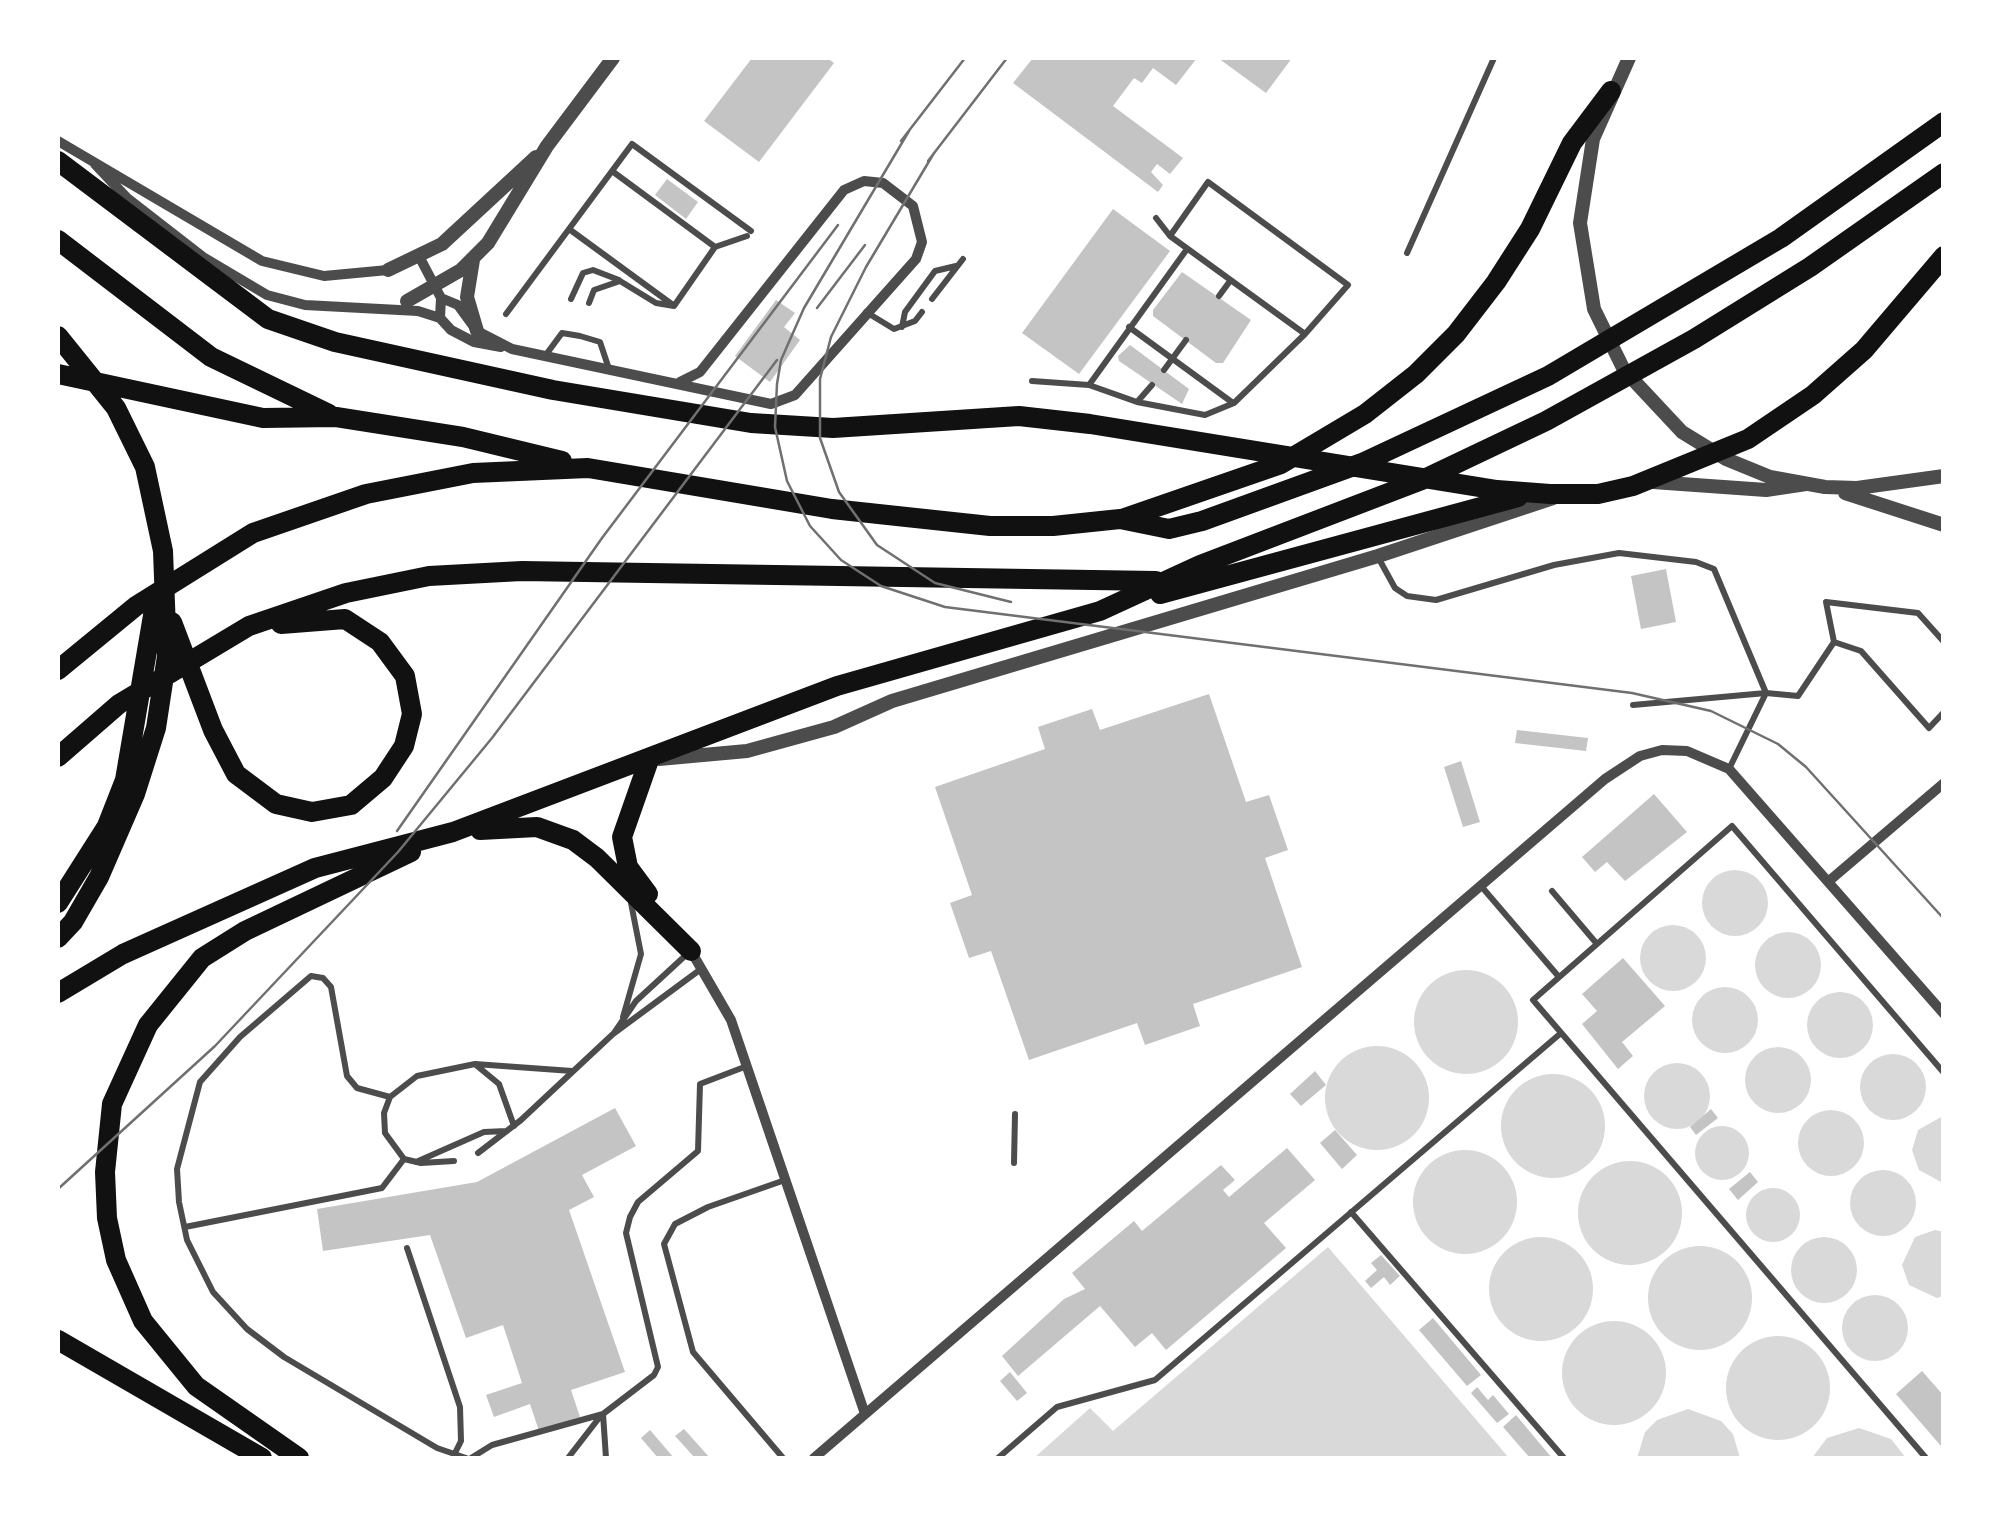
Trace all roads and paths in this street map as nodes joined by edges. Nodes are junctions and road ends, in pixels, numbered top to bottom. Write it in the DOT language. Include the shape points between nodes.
graph roads {
  1 [pos="613,58"];
  2 [pos="1494,58"];
  3 [pos="1619,58"];
  4 [pos="1629,58"];
  5 [pos="1615,83"];
  6 [pos="1944,122"];
  7 [pos="58,141"];
  8 [pos="548,146"];
  9 [pos="58,161"];
  10 [pos="95,164"];
  11 [pos="612,170"];
  12 [pos="1944,173"];
  13 [pos="1156,218"];
  14 [pos="569,229"];
  15 [pos="1170,236"];
  16 [pos="58,240"];
  17 [pos="715,247"];
  18 [pos="1187,249"];
  19 [pos="1408,253"];
  20 [pos="1944,256"];
  21 [pos="420,258"];
  22 [pos="474,258"];
  23 [pos="963,259"];
  24 [pos="956,266"];
  25 [pos="388,270"];
  26 [pos="620,281"];
  27 [pos="1230,281"];
  28 [pos="438,292"];
  29 [pos="1219,296"];
  30 [pos="571,299"];
  31 [pos="932,299"];
  32 [pos="407,301"];
  33 [pos="589,302"];
  34 [pos="674,306"];
  35 [pos="378,310"];
  36 [pos="866,312"];
  37 [pos="922,312"];
  38 [pos="506,314"];
  39 [pos="440,318"];
  40 [pos="902,327"];
  41 [pos="1129,327"];
  42 [pos="478,332"];
  43 [pos="1305,334"];
  44 [pos="58,336"];
  45 [pos="1186,340"];
  46 [pos="512,349"];
  47 [pos="545,356"];
  48 [pos="1172,358"];
  49 [pos="609,368"];
  50 [pos="1164,370"];
  51 [pos="58,374"];
  52 [pos="680,382"];
  53 [pos="1032,382"];
  54 [pos="1152,385"];
  55 [pos="1089,386"];
  56 [pos="1137,402"];
  57 [pos="1234,403"];
  58 [pos="336,417"];
  59 [pos="588,468"];
  60 [pos="1944,476"];
  61 [pos="1617,483"];
  62 [pos="1806,484"];
  63 [pos="1825,487"];
  64 [pos="1120,519"];
  65 [pos="1943,525"];
  66 [pos="162,551"];
  67 [pos="1378,556"];
  68 [pos="1163,581"];
  69 [pos="166,604"];
  70 [pos="1100,612"];
  71 [pos="250,626"];
  72 [pos="1834,642"];
  73 [pos="1944,642"];
  74 [pos="58,670"];
  75 [pos="1766,693"];
  76 [pos="1633,705"];
  77 [pos="1944,712"];
  78 [pos="58,757"];
  79 [pos="649,760"];
  80 [pos="1729,769"];
  81 [pos="1944,783"];
  82 [pos="454,832"];
  83 [pos="616,876"];
  84 [pos="1829,880"];
  85 [pos="1481,886"];
  86 [pos="1552,891"];
  87 [pos="58,904"];
  88 [pos="58,938"];
  89 [pos="1597,944"];
  90 [pos="697,959"];
  91 [pos="1559,977"];
  92 [pos="58,992"];
  93 [pos="1944,1014"];
  94 [pos="623,1017"];
  95 [pos="1561,1032"];
  96 [pos="613,1034"];
  97 [pos="475,1064"];
  98 [pos="747,1066"];
  99 [pos="572,1071"];
  100 [pos="1944,1073"];
  101 [pos="390,1097"];
  102 [pos="1016,1114"];
  103 [pos="511,1128"];
  104 [pos="478,1153"];
  105 [pos="404,1159"];
  106 [pos="454,1161"];
  107 [pos="414,1162"];
  108 [pos="1014,1164"];
  109 [pos="785,1180"];
  110 [pos="1351,1212"];
  111 [pos="185,1227"];
  112 [pos="407,1248"];
  113 [pos="58,1340"];
  114 [pos="604,1414"];
  115 [pos="865,1414"];
  116 [pos="455,1453"];
  117 [pos="262,1458"];
  118 [pos="299,1458"];
  119 [pos="468,1458"];
  120 [pos="568,1458"];
  121 [pos="606,1458"];
  122 [pos="783,1458"];
  123 [pos="814,1458"];
  124 [pos="998,1458"];
  125 [pos="1564,1458"];
  126 [pos="1926,1458"];
  1 -- 8 [label="street"];
  2 -- 19 [label="lane"];
  3 -- 5 [label="street"];
  4 -- 5 [label="street"];
  5 -- 62 [label="street" via="1588,155 1580,223 1585,275 1607,340 1645,396 1696,442 1742,466"];
  5 -- 64 [label="highway" via="1572,143 1504,270 1416,374 1281,464"];
  6 -- 64 [label="highway" via="1781,238 1634,328 1440,430 1235,511 1169,529"];
  7 -- 10 [label="street"];
  8 -- 21 [label="street"];
  8 -- 22 [label="street" via="500,228"];
  9 -- 20 [label="highway" via="246,306 334,342 553,390 751,423 834,428 1019,416 1550,494 1633,486 1727,451 1776,422 1864,350"];
  10 -- 25 [label="street" via="262,261 324,276"];
  10 -- 35 [label="street" via="188,246 256,290 306,306"];
  11 -- 14 [label="lane"];
  11 -- 17 [label="lane"];
  11 -- 17 [label="lane" via="632,144 749,234"];
  12 -- 68 [label="highway" via="1782,286 1601,392 1422,480"];
  13 -- 15 [label="lane"];
  14 -- 34 [label="lane"];
  14 -- 38 [label="lane"];
  15 -- 18 [label="lane"];
  15 -- 43 [label="lane" via="1208,182 1348,285"];
  16 -- 58 [label="highway" via="211,357"];
  17 -- 34 [label="lane"];
  18 -- 27 [label="lane"];
  18 -- 41 [label="lane"];
  21 -- 25 [label="street"];
  21 -- 28 [label="street"];
  22 -- 28 [label="street"];
  22 -- 42 [label="street" via="468,297"];
  23 -- 24 [label="lane"];
  24 -- 31 [label="lane"];
  24 -- 40 [label="lane" via="935,271 905,312"];
  26 -- 30 [label="lane" via="584,273"];
  26 -- 33 [label="lane" via="601,286"];
  26 -- 34 [label="lane"];
  27 -- 29 [label="lane"];
  27 -- 43 [label="lane"];
  28 -- 32 [label="street"];
  28 -- 39 [label="street"];
  28 -- 42 [label="street"];
  32 -- 35 [label="street"];
  35 -- 39 [label="street"];
  36 -- 40 [label="lane" via="888,329"];
  36 -- 52 [label="street" via="795,395 771,404"];
  36 -- 52 [label="street" via="916,259 920,223 900,192 864,181 844,190 700,372"];
  37 -- 40 [label="lane"];
  39 -- 46 [label="street" via="460,336"];
  41 -- 48 [label="lane"];
  41 -- 55 [label="lane"];
  42 -- 46 [label="street"];
  43 -- 57 [label="lane"];
  44 -- 66 [label="highway" via="134,440"];
  45 -- 48 [label="lane"];
  46 -- 47 [label="street"];
  47 -- 49 [label="street"];
  47 -- 49 [label="lane" via="562,333 580,336 600,342"];
  48 -- 50 [label="lane"];
  48 -- 57 [label="lane"];
  49 -- 52 [label="street"];
  51 -- 58 [label="highway" via="264,418"];
  53 -- 55 [label="lane"];
  54 -- 56 [label="lane"];
  55 -- 56 [label="lane"];
  56 -- 57 [label="lane" via="1205,415"];
  58 -- 59 [label="highway" via="463,437"];
  59 -- 64 [label="highway" via="920,521 1052,526"];
  59 -- 74 [label="highway" via="473,473 366,494 253,533 181,575"];
  60 -- 63 [label="street" via="1891,486"];
  61 -- 62 [label="street" via="1766,490"];
  61 -- 67 [label="street"];
  61 -- 70 [label="highway" via="1511,498"];
  62 -- 63 [label="street"];
  63 -- 65 [label="street"];
  66 -- 69 [label="highway"];
  66 -- 87 [label="highway" via="125,780 107,826"];
  67 -- 75 [label="lane" via="1394,588 1436,600 1619,553 1696,562 1714,569"];
  67 -- 79 [label="street" via="892,701 799,737 748,751"];
  68 -- 70 [label="highway"];
  68 -- 71 [label="highway" via="522,571 429,576"];
  69 -- 71 [label="highway" via="236,774 276,804 312,812 351,805 383,778 404,746 412,714 404,676 380,642 344,619"];
  69 -- 88 [label="highway" via="164,692 146,762 99,877"];
  70 -- 79 [label="highway" via="837,686"];
  71 -- 78 [label="highway" via="122,702"];
  72 -- 73 [label="lane" via="1826,602 1918,613"];
  72 -- 75 [label="lane" via="1798,696"];
  72 -- 77 [label="lane" via="1862,651 1929,728"];
  75 -- 76 [label="lane"];
  75 -- 80 [label="lane"];
  79 -- 82 [label="highway"];
  79 -- 90 [label="highway" via="623,827 623,857"];
  80 -- 84 [label="street"];
  80 -- 85 [label="street" via="1699,754 1650,753 1619,768"];
  81 -- 84 [label="street"];
  82 -- 83 [label="highway" via="550,830 585,848"];
  82 -- 92 [label="highway" via="315,868 123,954"];
  82 -- 118 [label="highway" via="202,958 148,1024 112,1104 107,1218 116,1260 143,1321 196,1386"];
  83 -- 90 [label="highway"];
  83 -- 94 [label="lane" via="635,914 641,946"];
  84 -- 93 [label="street"];
  85 -- 91 [label="lane"];
  85 -- 115 [label="street"];
  86 -- 89 [label="lane"];
  89 -- 91 [label="lane"];
  89 -- 100 [label="lane" via="1732,826"];
  90 -- 94 [label="lane"];
  90 -- 96 [label="lane"];
  90 -- 98 [label="street" via="725,1007"];
  91 -- 95 [label="lane" via="1533,1000"];
  94 -- 96 [label="lane"];
  95 -- 110 [label="lane"];
  95 -- 126 [label="lane"];
  96 -- 99 [label="lane"];
  97 -- 99 [label="lane"];
  97 -- 101 [label="lane" via="416,1076"];
  97 -- 103 [label="lane" via="499,1084"];
  98 -- 109 [label="street"];
  98 -- 114 [label="lane" via="700,1084 698,1152 638,1202 630,1217 626,1233 658,1367"];
  99 -- 103 [label="lane"];
  101 -- 105 [label="lane" via="386,1133"];
  101 -- 111 [label="lane" via="357,1088 347,1076 331,988 311,976 200,1082 177,1168"];
  102 -- 108 [label="lane"];
  103 -- 104 [label="lane"];
  103 -- 107 [label="lane" via="484,1132"];
  105 -- 107 [label="lane"];
  105 -- 111 [label="lane" via="382,1188"];
  106 -- 107 [label="lane"];
  109 -- 115 [label="street"];
  109 -- 122 [label="lane" via="708,1207 676,1224 664,1244 693,1352"];
  110 -- 124 [label="lane" via="1154,1380 1057,1407"];
  110 -- 125 [label="lane"];
  111 -- 116 [label="lane" via="213,1292 246,1329 385,1418"];
  112 -- 116 [label="lane" via="460,1407 462,1441"];
  113 -- 117 [label="highway"];
  114 -- 119 [label="lane"];
  114 -- 120 [label="lane"];
  114 -- 121 [label="lane"];
  115 -- 123 [label="street"];
  116 -- 119 [label="lane"];
}
